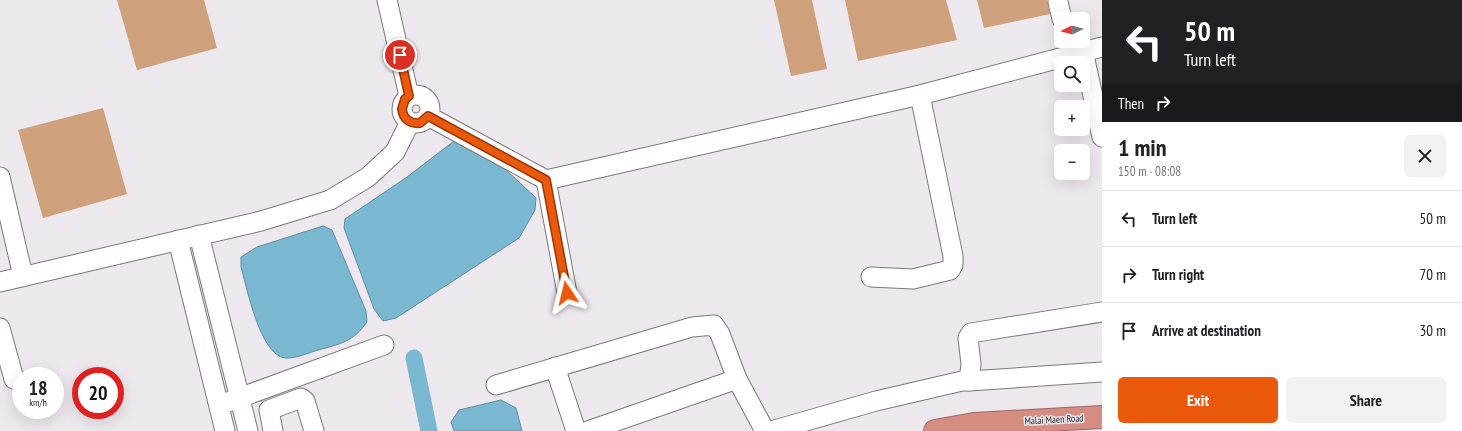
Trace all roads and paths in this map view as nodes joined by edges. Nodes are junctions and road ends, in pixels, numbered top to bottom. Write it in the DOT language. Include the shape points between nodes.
graph roads {
  1 [pos="387,0"];
  2 [pos="1102,47"];
  3 [pos="1073,49"];
  4 [pos="920,95"];
  5 [pos="409,96"];
  6 [pos="428,116"];
  7 [pos="410,122"];
  8 [pos="1102,137"];
  9 [pos="0,177"];
  10 [pos="546,180"];
  11 [pos="199,235"];
  12 [pos="178,240"];
  13 [pos="24,276"];
  14 [pos="871,277"];
  15 [pos="0,282"];
  16 [pos="567,293"];
  17 [pos="1102,312"];
  18 [pos="0,328"];
  19 [pos="384,345"];
  20 [pos="555,367"];
  21 [pos="12,372"];
  22 [pos="1102,372"];
  23 [pos="737,379"];
  24 [pos="969,381"];
  25 [pos="496,385"];
  26 [pos="240,398"];
  27 [pos="219,406"];
  28 [pos="1102,417"];
  29 [pos="225,431"];
  30 [pos="248,431"];
  31 [pos="273,431"];
  32 [pos="314,431"];
  33 [pos="576,431"];
  34 [pos="588,431"];
  35 [pos="765,431"];
  36 [pos="771,431"];
  37 [pos="935,431"];
  1 -- 5 [label="street"];
  2 -- 3 [label="street"];
  3 -- 4 [label="street"];
  3 -- 8 [label="street"];
  4 -- 10 [label="street"];
  4 -- 14 [label="street" via="953,266 950,270 913,279"];
  5 -- 6 [label="street" via="426,99 430,106"];
  5 -- 7 [label="street" via="405,99 402,114"];
  6 -- 7 [label="street" via="420,123"];
  6 -- 10 [label="street"];
  7 -- 11 [label="street" via="395,152 368,177 330,200 261,221"];
  9 -- 13 [label="street"];
  10 -- 16 [label="street"];
  11 -- 12 [label="street"];
  11 -- 26 [label="street"];
  12 -- 13 [label="street"];
  12 -- 27 [label="street"];
  13 -- 15 [label="street"];
  17 -- 24 [label="street" via="971,333 968,338 971,364"];
  18 -- 21 [label="street"];
  19 -- 26 [label="street"];
  20 -- 23 [label="street" via="692,327 714,325"];
  20 -- 25 [label="street"];
  20 -- 33 [label="street"];
  22 -- 24 [label="street"];
  23 -- 34 [label="street"];
  23 -- 35 [label="street"];
  24 -- 36 [label="street" via="876,401"];
  26 -- 27 [label="street"];
  26 -- 30 [label="street"];
  27 -- 29 [label="street"];
  28 -- 37 [label="highway, Malai Maen Road" via="974,424"];
  31 -- 32 [label="street" via="269,410 301,398 305,401"];
}
